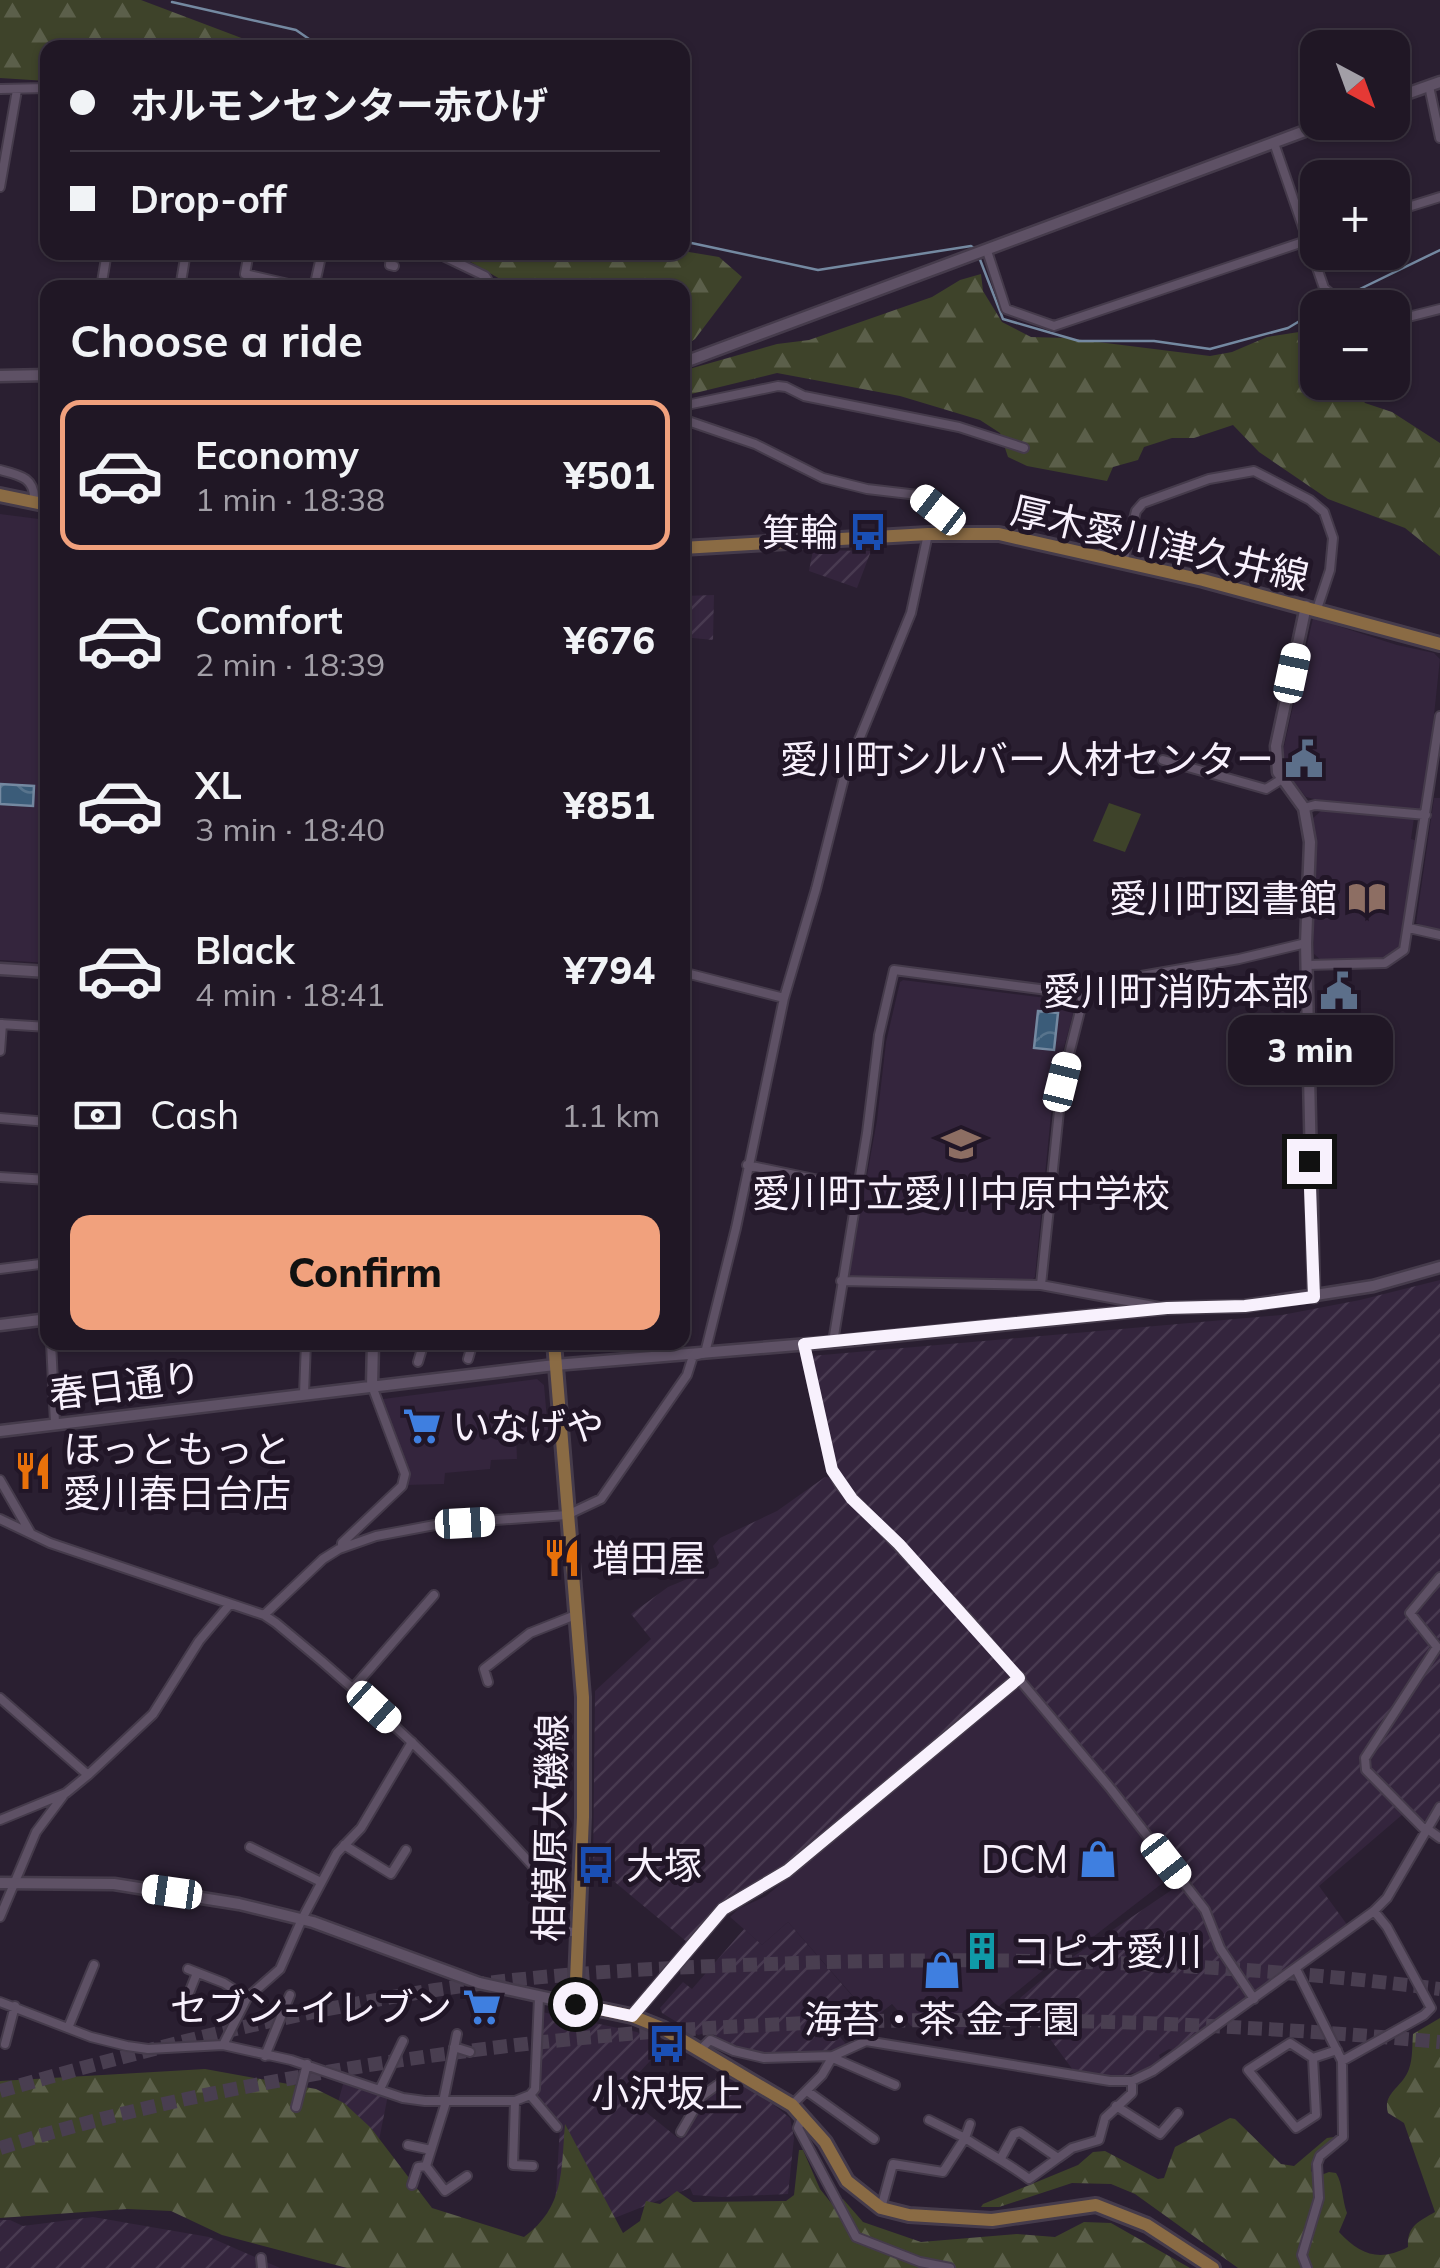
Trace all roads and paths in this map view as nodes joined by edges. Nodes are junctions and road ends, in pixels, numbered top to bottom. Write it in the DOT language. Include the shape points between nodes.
graph roads {
  1 [pos="1435,84"];
  2 [pos="0,89"];
  3 [pos="40,89"];
  4 [pos="17,90"];
  5 [pos="1410,93"];
  6 [pos="1300,133"];
  7 [pos="1440,138"];
  8 [pos="1274,142"];
  9 [pos="0,187"];
  10 [pos="1440,196"];
  11 [pos="1410,206"];
  12 [pos="1300,207"];
  13 [pos="1300,243"];
  14 [pos="985,252"];
  15 [pos="248,260"];
  16 [pos="388,260"];
  17 [pos="452,260"];
  18 [pos="394,266"];
  19 [pos="259,280"];
  20 [pos="487,280"];
  21 [pos="1440,309"];
  22 [pos="1410,316"];
  23 [pos="690,360"];
  24 [pos="40,375"];
  25 [pos="0,376"];
  26 [pos="690,405"];
  27 [pos="690,422"];
  28 [pos="1024,448"];
  29 [pos="0,470"];
  30 [pos="2,498"];
  31 [pos="40,502"];
  32 [pos="40,504"];
  33 [pos="928,534"];
  34 [pos="944,534"];
  35 [pos="690,548"];
  36 [pos="1122,562"];
  37 [pos="1311,608"];
  38 [pos="1440,644"];
  39 [pos="1440,716"];
  40 [pos="1162,760"];
  41 [pos="1282,778"];
  42 [pos="1304,808"];
  43 [pos="1426,814"];
  44 [pos="1409,928"];
  45 [pos="1440,934"];
  46 [pos="1306,943"];
  47 [pos="1307,965"];
  48 [pos="0,969"];
  49 [pos="40,972"];
  50 [pos="690,974"];
  51 [pos="1082,988"];
  52 [pos="784,998"];
  53 [pos="1,1024"];
  54 [pos="40,1026"];
  55 [pos="0,1050"];
  56 [pos="0,1118"];
  57 [pos="40,1121"];
  58 [pos="747,1165"];
  59 [pos="0,1177"];
  60 [pos="40,1180"];
  61 [pos="856,1188"];
  62 [pos="40,1264"];
  63 [pos="1440,1267"];
  64 [pos="0,1269"];
  65 [pos="841,1281"];
  66 [pos="1041,1285"];
  67 [pos="1314,1297"];
  68 [pos="1167,1308"];
  69 [pos="40,1319"];
  70 [pos="0,1325"];
  71 [pos="833,1342"];
  72 [pos="804,1344"];
  73 [pos="51,1350"];
  74 [pos="306,1350"];
  75 [pos="373,1350"];
  76 [pos="422,1350"];
  77 [pos="470,1350"];
  78 [pos="554,1350"];
  79 [pos="705,1353"];
  80 [pos="468,1358"];
  81 [pos="418,1362"];
  82 [pos="555,1365"];
  83 [pos="372,1386"];
  84 [pos="304,1394"];
  85 [pos="55,1423"];
  86 [pos="0,1431"];
  87 [pos="0,1480"];
  88 [pos="567,1515"];
  89 [pos="1,1520"];
  90 [pos="0,1528"];
  91 [pos="30,1532"];
  92 [pos="342,1548"];
  93 [pos="1440,1577"];
  94 [pos="434,1595"];
  95 [pos="230,1604"];
  96 [pos="578,1614"];
  97 [pos="264,1615"];
  98 [pos="1019,1678"];
  99 [pos="488,1682"];
  100 [pos="354,1688"];
  101 [pos="0,1698"];
  102 [pos="412,1742"];
  103 [pos="88,1774"];
  104 [pos="66,1793"];
  105 [pos="1440,1807"];
  106 [pos="0,1820"];
  107 [pos="1426,1829"];
  108 [pos="1440,1838"];
  109 [pos="344,1845"];
  110 [pos="250,1847"];
  111 [pos="406,1850"];
  112 [pos="0,1882"];
  113 [pos="16,1882"];
  114 [pos="321,1882"];
  115 [pos="1374,1911"];
  116 [pos="0,1916"];
  117 [pos="302,1919"];
  118 [pos="580,1934"];
  119 [pos="94,1965"];
  120 [pos="1296,1970"];
  121 [pos="290,1995"];
  122 [pos="187,1998"];
  123 [pos="247,1998"];
  124 [pos="539,1998"];
  125 [pos="1254,1999"];
  126 [pos="0,2002"];
  127 [pos="575,2004"];
  128 [pos="15,2006"];
  129 [pos="632,2016"];
  130 [pos="68,2028"];
  131 [pos="456,2034"];
  132 [pos="403,2041"];
  133 [pos="6,2044"];
  134 [pos="223,2045"];
  135 [pos="454,2047"];
  136 [pos="701,2049"];
  137 [pos="1336,2050"];
  138 [pos="470,2052"];
  139 [pos="265,2056"];
  140 [pos="833,2057"];
  141 [pos="1313,2058"];
  142 [pos="1342,2061"];
  143 [pos="307,2064"];
  144 [pos="730,2066"];
  145 [pos="1132,2081"];
  146 [pos="896,2085"];
  147 [pos="380,2089"];
  148 [pos="806,2091"];
  149 [pos="530,2096"];
  150 [pos="516,2101"];
  151 [pos="444,2102"];
  152 [pos="792,2104"];
  153 [pos="296,2106"];
  154 [pos="1116,2106"];
  155 [pos="1178,2113"];
  156 [pos="803,2115"];
  157 [pos="929,2120"];
  158 [pos="970,2124"];
  159 [pos="556,2127"];
  160 [pos="682,2132"];
  161 [pos="874,2138"];
  162 [pos="965,2138"];
  163 [pos="408,2145"];
  164 [pos="431,2150"];
  165 [pos="1002,2158"];
  166 [pos="1058,2158"];
  167 [pos="426,2166"];
  168 [pos="533,2166"];
  169 [pos="466,2176"];
  170 [pos="412,2185"];
  171 [pos="881,2208"];
  172 [pos="950,2268"];
  173 [pos="1212,2268"];
  174 [pos="1306,2268"];
  1 -- 5 [label="street"];
  1 -- 7 [label="street"];
  2 -- 4 [label="street"];
  3 -- 4 [label="street"];
  4 -- 9 [label="street"];
  6 -- 8 [label="street"];
  8 -- 12 [label="street"];
  8 -- 14 [label="street"];
  10 -- 11 [label="street"];
  13 -- 14 [label="street" via="1054,326 1006,310"];
  14 -- 23 [label="street"];
  15 -- 19 [label="street" via="245,274"];
  16 -- 18 [label="street"];
  17 -- 20 [label="street"];
  21 -- 22 [label="street"];
  24 -- 25 [label="street"];
  26 -- 28 [label="street" via="786,387"];
  27 -- 34 [label="street" via="823,478 918,495 938,510"];
  29 -- 31 [label="street" via="26,477"];
  30 -- 32 [label="main road"];
  33 -- 34 [label="main road, 厚木愛川津久井線"];
  33 -- 35 [label="main road, 厚木愛川津久井線"];
  33 -- 52 [label="street" via="911,613 845,774"];
  34 -- 36 [label="main road, 厚木愛川津久井線" via="999,534"];
  36 -- 37 [label="main road, 厚木愛川津久井線"];
  36 -- 37 [label="street" via="1143,502 1254,471 1310,500 1328,520 1332,559"];
  37 -- 38 [label="main road, 厚木愛川津久井線"];
  37 -- 41 [label="street" via="1276,746"];
  39 -- 43 [label="street"];
  40 -- 41 [label="street" via="1266,789"];
  41 -- 42 [label="street"];
  42 -- 43 [label="street"];
  42 -- 46 [label="street" via="1310,842"];
  43 -- 44 [label="street"];
  44 -- 45 [label="street"];
  44 -- 47 [label="street" via="1404,950 1391,961"];
  46 -- 47 [label="street"];
  46 -- 51 [label="street"];
  47 -- 67 [label="street"];
  48 -- 49 [label="street"];
  50 -- 52 [label="street"];
  51 -- 61 [label="street" via="1021,988 894,970"];
  51 -- 66 [label="street" via="1062,1082"];
  52 -- 58 [label="street"];
  53 -- 54 [label="street"];
  53 -- 55 [label="street"];
  56 -- 57 [label="street"];
  58 -- 61 [label="street"];
  58 -- 79 [label="street"];
  59 -- 60 [label="street"];
  61 -- 65 [label="street"];
  62 -- 64 [label="street"];
  63 -- 67 [label="street, 春日通り"];
  65 -- 66 [label="street"];
  65 -- 71 [label="street"];
  66 -- 68 [label="street"];
  67 -- 68 [label="street, 春日通り"];
  68 -- 71 [label="street, 春日通り"];
  69 -- 70 [label="street"];
  71 -- 72 [label="street, 春日通り"];
  72 -- 79 [label="street, 春日通り"];
  72 -- 98 [label="street" via="840,1485"];
  73 -- 85 [label="street"];
  74 -- 84 [label="street"];
  75 -- 83 [label="street"];
  76 -- 81 [label="street"];
  77 -- 80 [label="street"];
  78 -- 82 [label="main road, 相模原大磯線"];
  79 -- 82 [label="street, 春日通り"];
  79 -- 88 [label="street" via="692,1356 687,1375 601,1499"];
  82 -- 83 [label="street, 春日通り"];
  82 -- 88 [label="main road, 相模原大磯線"];
  83 -- 84 [label="street, 春日通り"];
  83 -- 92 [label="street" via="405,1474 402,1486"];
  84 -- 85 [label="street, 春日通り"];
  85 -- 86 [label="street, 春日通り"];
  87 -- 91 [label="street"];
  88 -- 92 [label="street" via="402,1529"];
  88 -- 96 [label="main road, 相模原大磯線"];
  89 -- 90 [label="street"];
  89 -- 91 [label="street"];
  91 -- 95 [label="street"];
  92 -- 97 [label="street"];
  93 -- 107 [label="street" via="1410,1613 1437,1647 1365,1758 1366,1770"];
  94 -- 100 [label="street"];
  95 -- 97 [label="street"];
  95 -- 103 [label="street" via="153,1714"];
  96 -- 99 [label="street" via="530,1633 484,1669"];
  96 -- 118 [label="main road, 相模原大磯線"];
  97 -- 100 [label="street"];
  98 -- 125 [label="street" via="1204,1910"];
  98 -- 129 [label="street" via="787,1871 723,1909"];
  100 -- 102 [label="street"];
  101 -- 103 [label="street"];
  102 -- 109 [label="street"];
  102 -- 118 [label="street" via="537,1872 559,1926"];
  103 -- 104 [label="street"];
  104 -- 106 [label="street"];
  104 -- 113 [label="street" via="36,1832"];
  105 -- 107 [label="street"];
  107 -- 108 [label="street"];
  107 -- 115 [label="street"];
  109 -- 111 [label="street" via="391,1874"];
  109 -- 114 [label="street"];
  110 -- 114 [label="street"];
  112 -- 113 [label="street"];
  113 -- 116 [label="street"];
  113 -- 117 [label="street" via="114,1884"];
  114 -- 117 [label="street"];
  115 -- 120 [label="street"];
  115 -- 142 [label="street" via="1431,2008"];
  117 -- 123 [label="street" via="280,1969"];
  117 -- 124 [label="street"];
  118 -- 127 [label="main road, 相模原大磯線"];
  119 -- 130 [label="street"];
  120 -- 125 [label="street"];
  120 -- 137 [label="street"];
  121 -- 139 [label="street"];
  122 -- 123 [label="street" via="192,1971"];
  123 -- 134 [label="street"];
  124 -- 127 [label="street"];
  124 -- 149 [label="street"];
  125 -- 145 [label="street"];
  126 -- 128 [label="street"];
  127 -- 129 [label="main road"];
  128 -- 130 [label="street"];
  128 -- 133 [label="street"];
  129 -- 136 [label="main road"];
  130 -- 134 [label="street" via="138,2048"];
  131 -- 135 [label="street"];
  132 -- 147 [label="street"];
  134 -- 139 [label="street"];
  135 -- 138 [label="street"];
  135 -- 151 [label="street"];
  136 -- 140 [label="street" via="710,2040 764,2058"];
  136 -- 144 [label="main road"];
  137 -- 141 [label="street"];
  137 -- 142 [label="street"];
  139 -- 143 [label="street"];
  140 -- 145 [label="street" via="866,2042"];
  140 -- 146 [label="street"];
  140 -- 148 [label="street"];
  141 -- 141 [label="street" via="1290,2043 1248,2070 1296,2128 1316,2115"];
  142 -- 174 [label="street" via="1343,2137 1317,2164 1319,2198 1302,2251"];
  143 -- 147 [label="street"];
  143 -- 153 [label="street"];
  144 -- 152 [label="main road"];
  144 -- 160 [label="street"];
  145 -- 154 [label="street" via="1132,2093"];
  147 -- 151 [label="street"];
  148 -- 152 [label="street"];
  148 -- 161 [label="street"];
  149 -- 150 [label="street"];
  149 -- 159 [label="street"];
  150 -- 151 [label="street"];
  150 -- 168 [label="street" via="508,2165"];
  151 -- 164 [label="street"];
  152 -- 156 [label="main road"];
  154 -- 155 [label="street" via="1157,2138"];
  154 -- 166 [label="street" via="1100,2140"];
  156 -- 171 [label="main road" via="847,2181"];
  156 -- 172 [label="street" via="798,2128 856,2237"];
  157 -- 162 [label="street"];
  158 -- 162 [label="street"];
  162 -- 165 [label="street"];
  162 -- 171 [label="street" via="943,2172 893,2164"];
  163 -- 164 [label="street"];
  164 -- 167 [label="street"];
  165 -- 166 [label="street" via="1029,2179"];
  165 -- 166 [label="street" via="1020,2132"];
  167 -- 169 [label="street" via="442,2194"];
  167 -- 170 [label="street" via="418,2167"];
  171 -- 173 [label="main road" via="992,2220 1096,2205 1148,2225"];
}
